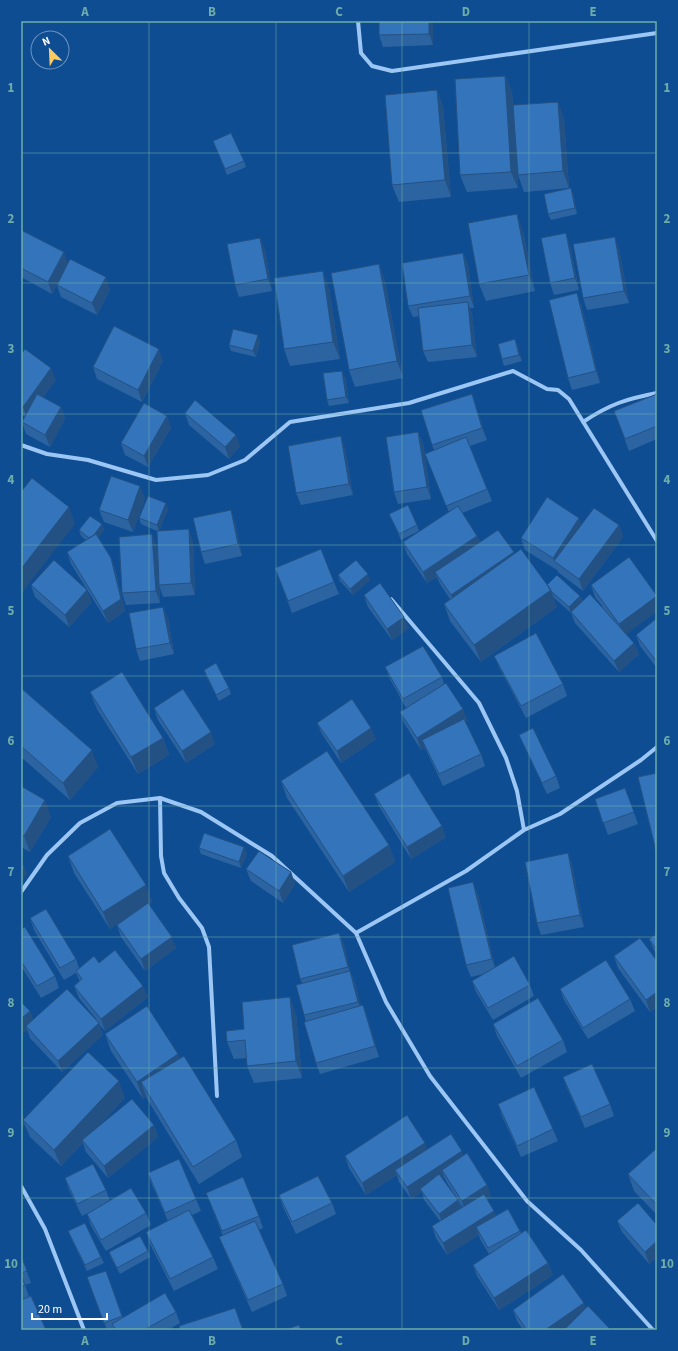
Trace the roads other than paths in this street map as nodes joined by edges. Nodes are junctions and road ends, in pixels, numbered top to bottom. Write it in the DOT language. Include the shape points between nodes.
graph roads {
  1 [pos="358,21"];
  2 [pos="657,33"];
  3 [pos="657,392"];
  4 [pos="583,422"];
  5 [pos="21,445"];
  6 [pos="657,541"];
  7 [pos="391,599"];
  8 [pos="657,747"];
  9 [pos="160,798"];
  10 [pos="524,830"];
  11 [pos="21,892"];
  12 [pos="356,933"];
  13 [pos="217,1096"];
  14 [pos="21,1186"];
  15 [pos="84,1330"];
  16 [pos="653,1330"];
  1 -- 2 [label="street" via="361,53 372,66 392,71"];
  3 -- 4 [label="street" via="624,399 602,409"];
  4 -- 5 [label="street" via="569,399 558,390 547,389 513,371 409,403 290,422 245,460 208,475 156,480 88,460 47,454"];
  4 -- 6 [label="street"];
  7 -- 10 [label="street" via="479,703 506,758 517,791"];
  8 -- 10 [label="street" via="560,814"];
  9 -- 11 [label="street" via="117,803 80,823 47,855"];
  9 -- 12 [label="street" via="201,812 272,856"];
  9 -- 13 [label="street" via="161,856 164,873 202,928 209,947"];
  10 -- 12 [label="street" via="466,871"];
  12 -- 16 [label="street" via="386,1002 430,1076 527,1201 581,1250"];
  14 -- 15 [label="street" via="45,1229"];
}
